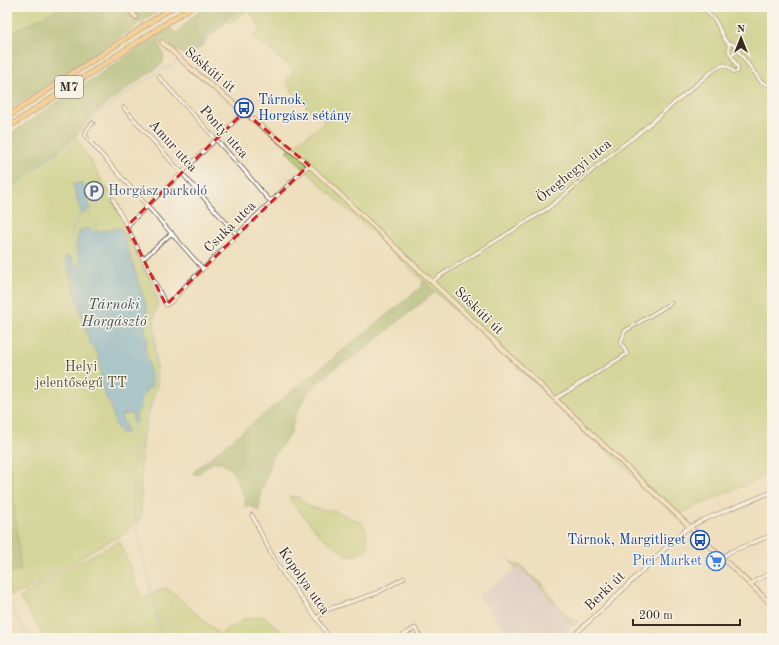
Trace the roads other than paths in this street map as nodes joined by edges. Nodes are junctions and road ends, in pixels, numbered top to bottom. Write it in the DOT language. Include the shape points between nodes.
graph roads {
  1 [pos="126,7"];
  2 [pos="173,7"];
  3 [pos="191,7"];
  4 [pos="702,7"];
  5 [pos="136,17"];
  6 [pos="162,42"];
  7 [pos="729,44"];
  8 [pos="159,77"];
  9 [pos="772,86"];
  10 [pos="124,108"];
  11 [pos="244,112"];
  12 [pos="7,117"];
  13 [pos="93,123"];
  14 [pos="7,128"];
  15 [pos="215,140"];
  16 [pos="309,166"];
  17 [pos="182,172"];
  18 [pos="113,199"];
  19 [pos="274,200"];
  20 [pos="148,206"];
  21 [pos="127,226"];
  22 [pos="172,233"];
  23 [pos="237,235"];
  24 [pos="143,259"];
  25 [pos="204,269"];
  26 [pos="432,282"];
  27 [pos="672,303"];
  28 [pos="555,399"];
  29 [pos="772,492"];
  30 [pos="252,515"];
  31 [pos="690,527"];
  32 [pos="772,535"];
  33 [pos="722,558"];
  34 [pos="772,573"];
  35 [pos="404,578"];
  36 [pos="750,585"];
  37 [pos="772,605"];
  38 [pos="317,618"];
  39 [pos="329,638"];
  40 [pos="399,638"];
  41 [pos="421,638"];
  42 [pos="571,638"];
  1 -- 5 [label="main road"];
  2 -- 12 [label="highway, M7"];
  3 -- 14 [label="highway, M7"];
  4 -- 7 [label="street" via="715,20"];
  6 -- 11 [label="main road, Sóskúti út"];
  7 -- 9 [label="street" via="735,46 761,82"];
  7 -- 26 [label="street, Öreghegyi utca" via="738,70 735,72 726,65 713,70 554,204"];
  8 -- 15 [label="street, Ponty utca"];
  10 -- 17 [label="street, Amur utca"];
  11 -- 15 [label="street"];
  11 -- 16 [label="main road, Sóskúti út"];
  13 -- 20 [label="street" via="86,131 86,137"];
  15 -- 17 [label="street"];
  15 -- 19 [label="street, Ponty utca" via="267,198"];
  16 -- 19 [label="street, Csuka utca"];
  16 -- 26 [label="main road, Sóskúti út"];
  17 -- 20 [label="street"];
  17 -- 23 [label="street, Amur utca"];
  18 -- 21 [label="street"];
  19 -- 23 [label="street, Csuka utca"];
  20 -- 21 [label="street"];
  20 -- 22 [label="street"];
  21 -- 24 [label="street"];
  22 -- 24 [label="street"];
  22 -- 25 [label="street"];
  23 -- 25 [label="street, Csuka utca"];
  24 -- 25 [label="street, Csuka utca" via="166,306"];
  26 -- 28 [label="main road, Sóskúti út"];
  27 -- 28 [label="street" via="625,331 621,342 627,354"];
  28 -- 31 [label="main road, Sóskúti út"];
  29 -- 31 [label="street"];
  30 -- 38 [label="street, Kopolya utca" via="279,567"];
  31 -- 33 [label="main road, Sóskúti út"];
  31 -- 42 [label="street, Berki út"];
  32 -- 33 [label="street" via="730,552"];
  33 -- 36 [label="main road, Sóskúti út"];
  34 -- 36 [label="street"];
  35 -- 38 [label="street" via="377,593 326,610"];
  36 -- 37 [label="main road, Sóskúti út"];
  38 -- 39 [label="street, Kopolya utca"];
  40 -- 41 [label="street" via="415,628"];
}
